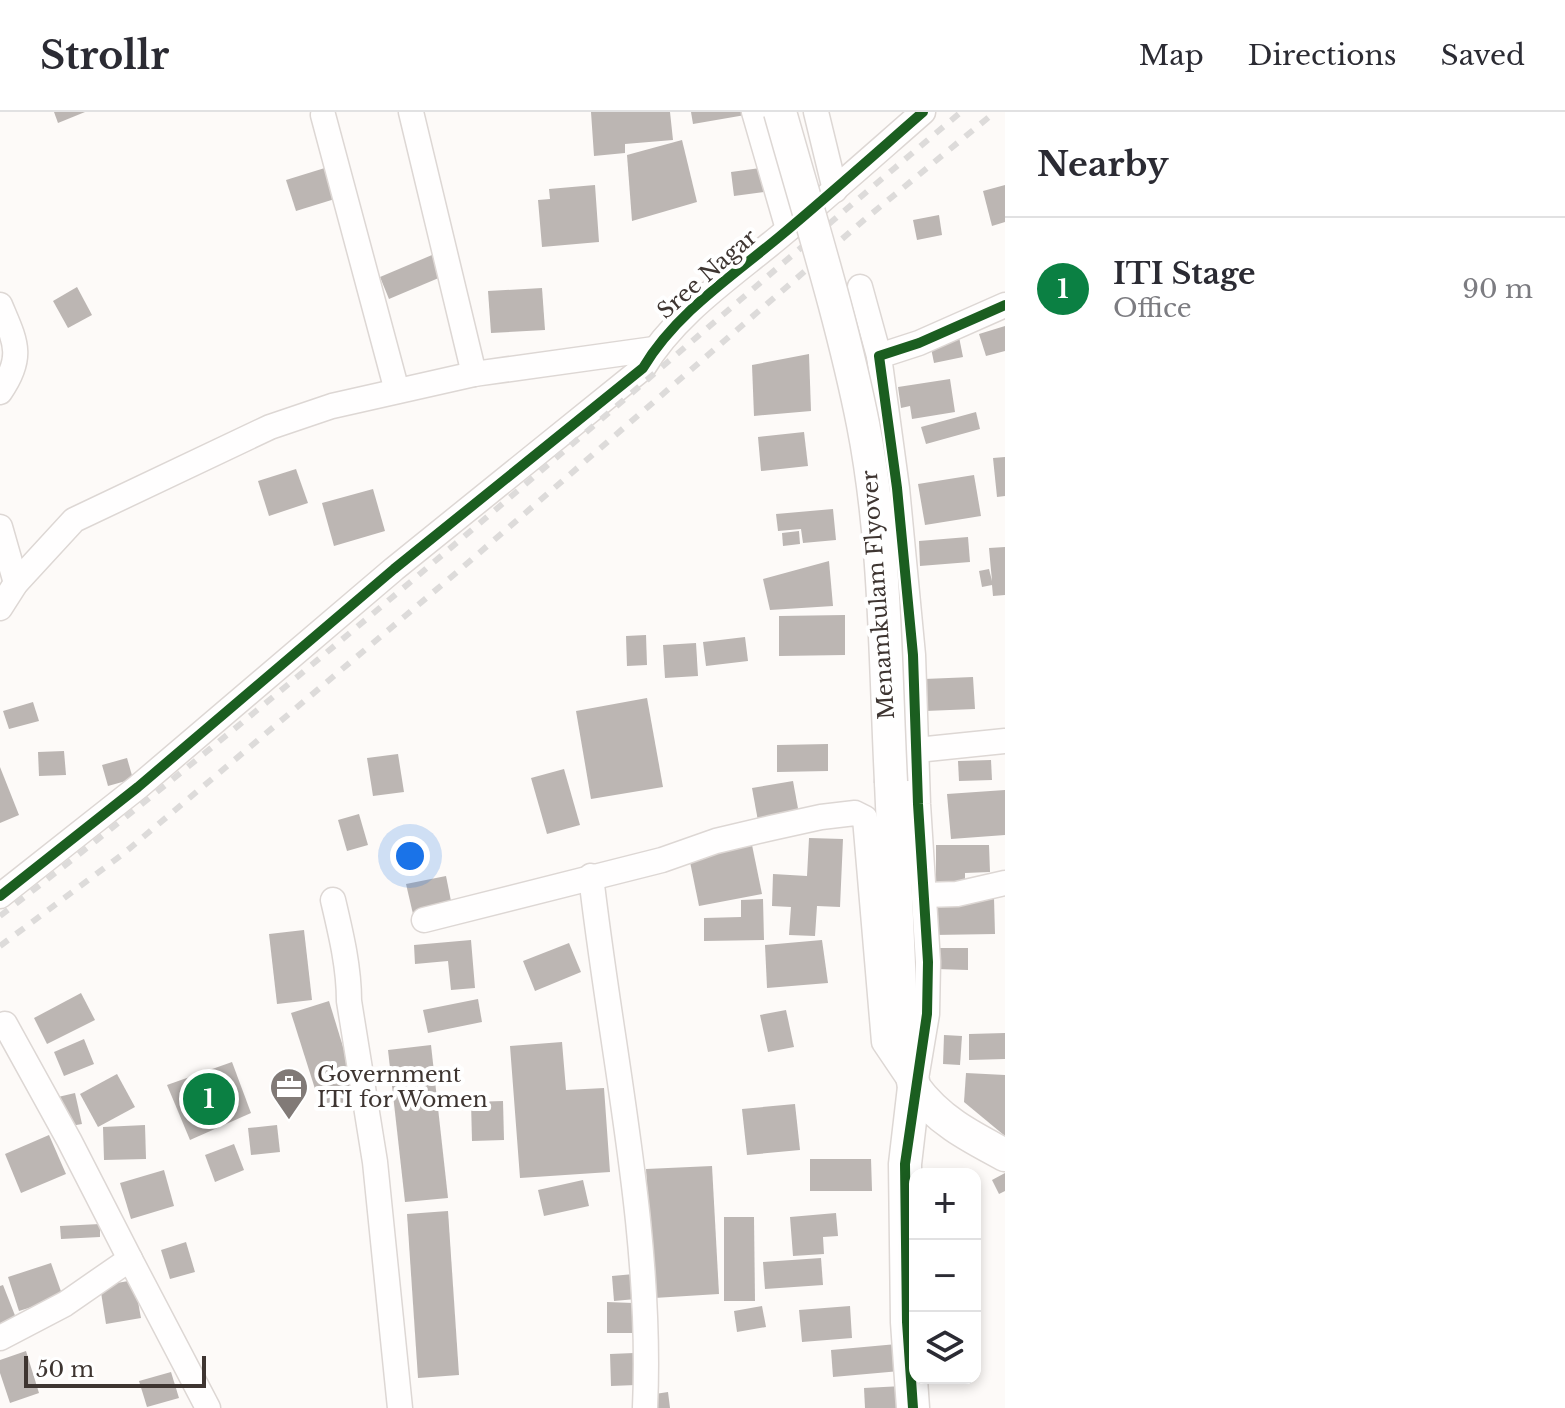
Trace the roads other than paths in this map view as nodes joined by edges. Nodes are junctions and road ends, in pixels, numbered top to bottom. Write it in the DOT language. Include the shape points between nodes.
graph roads {
  1 [pos="411,112"];
  2 [pos="754,112"];
  3 [pos="780,112"];
  4 [pos="816,112"];
  5 [pos="923,112"];
  6 [pos="323,115"];
  7 [pos="835,190"];
  8 [pos="788,229"];
  9 [pos="860,287"];
  10 [pos="0,305"];
  11 [pos="1005,305"];
  12 [pos="654,349"];
  13 [pos="879,356"];
  14 [pos="474,374"];
  15 [pos="397,391"];
  16 [pos="0,392"];
  17 [pos="0,527"];
  18 [pos="16,583"];
  19 [pos="0,608"];
  20 [pos="1005,741"];
  21 [pos="917,750"];
  22 [pos="591,876"];
  23 [pos="1005,883"];
  24 [pos="924,895"];
  25 [pos="0,896"];
  26 [pos="333,900"];
  27 [pos="424,920"];
  28 [pos="5,1024"];
  29 [pos="914,1087"];
  30 [pos="1005,1155"];
  31 [pos="130,1259"];
  32 [pos="0,1338"];
  33 [pos="208,1408"];
  34 [pos="400,1408"];
  35 [pos="645,1408"];
  36 [pos="913,1408"];
  1 -- 14 [label="street"];
  2 -- 8 [label="street"];
  3 -- 29 [label="main road, Menamkulam Flyover, bridge" via="863,425 883,605 901,1011"];
  4 -- 7 [label="street"];
  5 -- 7 [label="street, Sree Nagar"];
  6 -- 15 [label="street"];
  7 -- 8 [label="street, Sree Nagar"];
  8 -- 12 [label="street, Sree Nagar" via="692,308"];
  9 -- 13 [label="street"];
  10 -- 16 [label="street" via="16,343 16,363"];
  11 -- 13 [label="street"];
  12 -- 14 [label="street, Sree Nagar"];
  12 -- 25 [label="street" via="643,368"];
  13 -- 21 [label="street" via="900,518"];
  14 -- 15 [label="street, Sree Nagar"];
  15 -- 18 [label="street, Sree Nagar" via="270,427 74,520"];
  17 -- 18 [label="street"];
  18 -- 19 [label="street, Sree Nagar"];
  20 -- 21 [label="street"];
  21 -- 24 [label="street"];
  22 -- 27 [label="street"];
  22 -- 29 [label="street" via="821,817 855,813 865,818 884,1042"];
  22 -- 35 [label="street" via="638,1219"];
  23 -- 24 [label="street"];
  24 -- 29 [label="street" via="927,1014"];
  26 -- 34 [label="street" via="375,1162"];
  28 -- 31 [label="street"];
  29 -- 30 [label="main road" via="951,1126"];
  29 -- 36 [label="main road, Menamkulam Flyover" via="905,1164"];
  31 -- 32 [label="street" via="65,1304"];
  31 -- 33 [label="street"];
}
